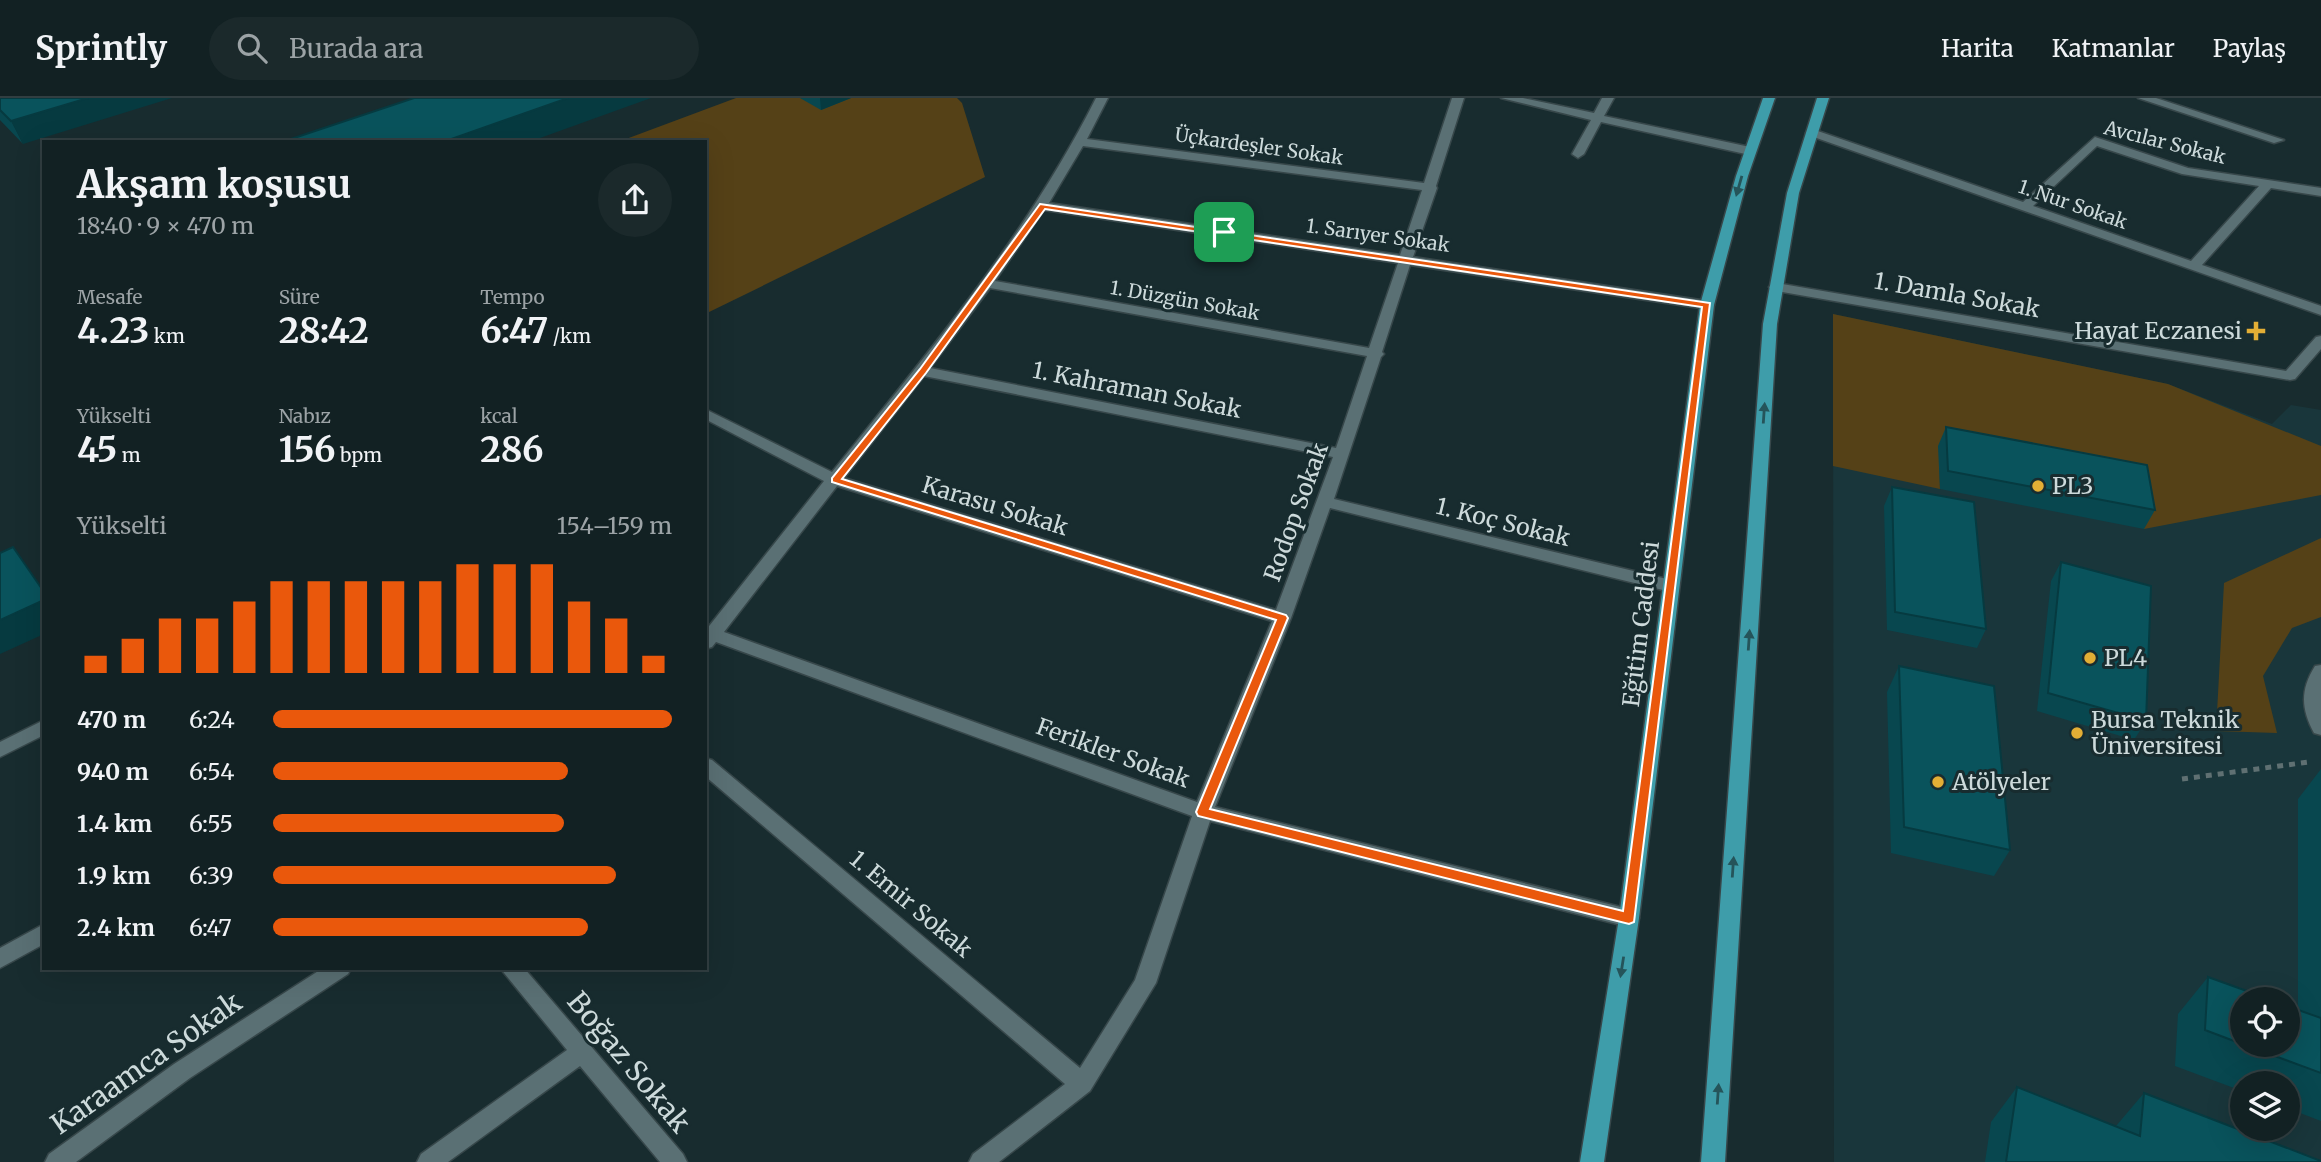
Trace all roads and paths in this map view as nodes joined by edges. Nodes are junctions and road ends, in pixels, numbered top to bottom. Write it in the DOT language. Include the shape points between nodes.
graph roads {
  1 [pos="1102,98"];
  2 [pos="1458,98"];
  3 [pos="1507,98"];
  4 [pos="1608,98"];
  5 [pos="1769,98"];
  6 [pos="1823,98"];
  7 [pos="2144,98"];
  8 [pos="1598,117"];
  9 [pos="1811,133"];
  10 [pos="2278,140"];
  11 [pos="1081,142"];
  12 [pos="1751,151"];
  13 [pos="1578,154"];
  14 [pos="2268,184"];
  15 [pos="1431,188"];
  16 [pos="2321,192"];
  17 [pos="1043,206"];
  18 [pos="2024,208"];
  19 [pos="1406,258"];
  20 [pos="2193,267"];
  21 [pos="986,283"];
  22 [pos="1776,287"];
  23 [pos="1707,305"];
  24 [pos="2321,311"];
  25 [pos="2321,340"];
  26 [pos="1377,354"];
  27 [pos="923,371"];
  28 [pos="707,414"];
  29 [pos="1342,454"];
  30 [pos="835,480"];
  31 [pos="1325,502"];
  32 [pos="1671,586"];
  33 [pos="1282,618"];
  34 [pos="709,639"];
  35 [pos="2321,671"];
  36 [pos="42,728"];
  37 [pos="2321,728"];
  38 [pos="0,750"];
  39 [pos="2321,760"];
  40 [pos="707,767"];
  41 [pos="2182,779"];
  42 [pos="1203,812"];
  43 [pos="1629,918"];
  44 [pos="42,934"];
  45 [pos="0,959"];
  46 [pos="337,970"];
  47 [pos="514,970"];
  48 [pos="582,1052"];
  49 [pos="1082,1084"];
  50 [pos="987,1160"];
  51 [pos="57,1162"];
  52 [pos="429,1162"];
  53 [pos="675,1162"];
  54 [pos="1592,1162"];
  55 [pos="1713,1162"];
  1 -- 11 [label="street"];
  2 -- 15 [label="street, Rodop Sokak"];
  3 -- 8 [label="street"];
  4 -- 8 [label="street"];
  5 -- 12 [label="main road, Eğitim Caddesi"];
  6 -- 9 [label="main road"];
  7 -- 10 [label="street"];
  8 -- 12 [label="street"];
  8 -- 13 [label="street"];
  9 -- 18 [label="street, 1. Nur Sokak"];
  9 -- 22 [label="main road" via="1793,193"];
  11 -- 15 [label="street, Üçkardeşler Sokak"];
  11 -- 17 [label="street"];
  12 -- 23 [label="main road, Eğitim Caddesi, one-way"];
  14 -- 16 [label="street, Avcılar Sokak"];
  14 -- 18 [label="street, Avcılar Sokak" via="2186,171 2095,141"];
  14 -- 20 [label="street"];
  15 -- 19 [label="street, Rodop Sokak"];
  17 -- 19 [label="street, 1. Sarıyer Sokak"];
  17 -- 21 [label="street"];
  18 -- 20 [label="street, 1. Nur Sokak"];
  19 -- 23 [label="street, 1. Sarıyer Sokak"];
  19 -- 26 [label="street, Rodop Sokak"];
  20 -- 24 [label="street, 1. Nur Sokak"];
  21 -- 26 [label="street, 1. Düzgün Sokak"];
  21 -- 27 [label="street"];
  22 -- 25 [label="street, 1. Damla Sokak" via="2290,376"];
  55 -- 22 [label="main road, one-way"];
  23 -- 32 [label="main road, Eğitim Caddesi"];
  26 -- 29 [label="street, Rodop Sokak"];
  27 -- 29 [label="street, 1. Kahraman Sokak"];
  27 -- 30 [label="street"];
  28 -- 30 [label="street, Karasu Sokak"];
  29 -- 31 [label="street, Rodop Sokak"];
  30 -- 33 [label="street, Karasu Sokak"];
  30 -- 34 [label="street"];
  31 -- 32 [label="street, 1. Koç Sokak"];
  31 -- 33 [label="street, Rodop Sokak"];
  32 -- 43 [label="main road, Eğitim Caddesi"];
  33 -- 42 [label="street, Rodop Sokak"];
  34 -- 42 [label="street, Ferikler Sokak"];
  35 -- 37 [label="street" via="2313,683 2313,712"];
  36 -- 38 [label="street"];
  39 -- 41 [label="path"];
  40 -- 49 [label="street, 1. Emir Sokak"];
  42 -- 43 [label="street, Ferikler Sokak"];
  42 -- 49 [label="street, Rodop Sokak" via="1145,984"];
  43 -- 54 [label="main road, Eğitim Caddesi, one-way"];
  44 -- 45 [label="street"];
  46 -- 51 [label="street, Karaamca Sokak" via="181,1071"];
  47 -- 48 [label="street, Boğaz Sokak"];
  48 -- 52 [label="street"];
  48 -- 53 [label="street, Boğaz Sokak"];
  49 -- 50 [label="street"];
}
